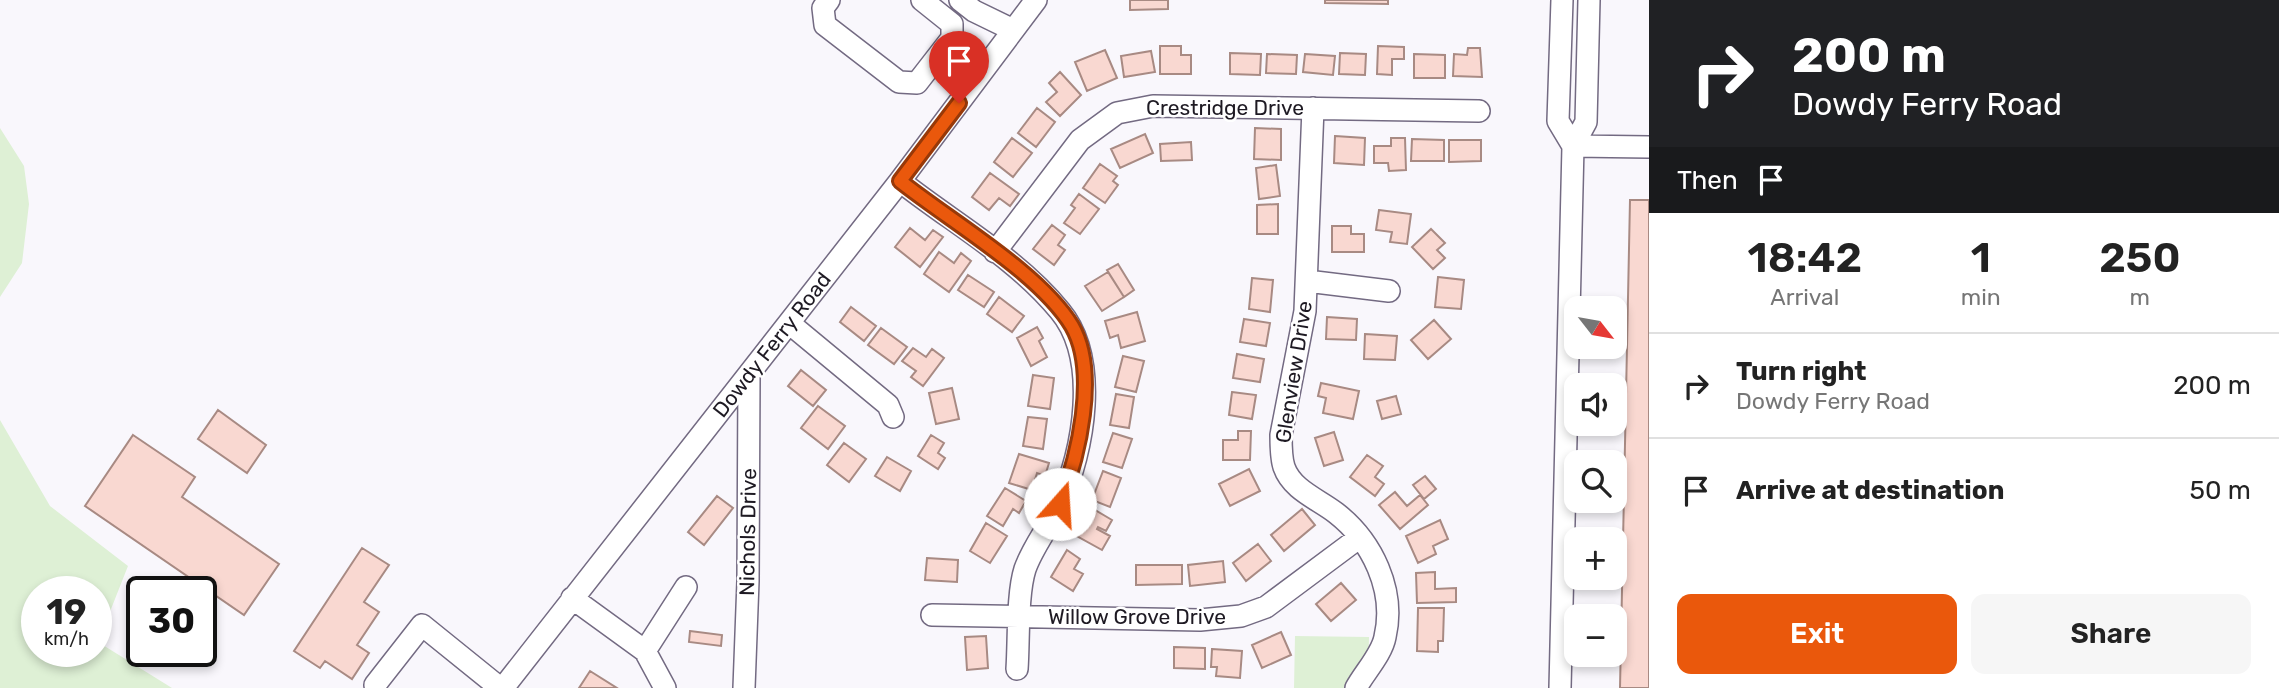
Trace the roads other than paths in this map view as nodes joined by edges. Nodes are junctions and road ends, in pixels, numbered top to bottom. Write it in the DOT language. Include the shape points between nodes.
graph roads {
  1 [pos="829,0"];
  2 [pos="922,0"];
  3 [pos="960,0"];
  4 [pos="1037,0"];
  5 [pos="1562,0"];
  6 [pos="1589,0"];
  7 [pos="1013,30"];
  8 [pos="952,38"];
  9 [pos="988,64"];
  10 [pos="1313,108"];
  11 [pos="1479,111"];
  12 [pos="1573,146"];
  13 [pos="1649,147"];
  14 [pos="900,181"];
  15 [pos="995,252"];
  16 [pos="1307,281"];
  17 [pos="1389,291"];
  18 [pos="789,323"];
  19 [pos="749,376"];
  20 [pos="893,417"];
  21 [pos="1360,537"];
  22 [pos="686,587"];
  23 [pos="572,598"];
  24 [pos="932,615"];
  25 [pos="1021,618"];
  26 [pos="645,651"];
  27 [pos="1017,669"];
  28 [pos="375,685"];
  29 [pos="502,688"];
  30 [pos="665,688"];
  31 [pos="744,688"];
  32 [pos="1356,688"];
  33 [pos="1560,688"];
  1 -- 8 [label="street" via="823,8 825,25 899,82 916,83"];
  2 -- 8 [label="street" via="952,24"];
  3 -- 7 [label="street"];
  4 -- 7 [label="street, Dowdy Ferry Road"];
  5 -- 12 [label="street" via="1558,121"];
  6 -- 12 [label="street" via="1586,122"];
  7 -- 9 [label="street, Dowdy Ferry Road"];
  8 -- 9 [label="street"];
  9 -- 14 [label="street, Dowdy Ferry Road"];
  10 -- 11 [label="street, Crestridge Drive"];
  10 -- 15 [label="street, Crestridge Drive" via="1153,106 1118,113 1080,140"];
  10 -- 16 [label="street, Glenview Drive"];
  12 -- 13 [label="street"];
  12 -- 33 [label="street"];
  14 -- 15 [label="street"];
  14 -- 18 [label="street, Dowdy Ferry Road"];
  15 -- 25 [label="street" via="1061,312 1079,342 1083,361 1075,456 1060,504 1025,571"];
  16 -- 17 [label="street"];
  16 -- 21 [label="street, Glenview Drive" via="1281,435 1284,468 1298,486"];
  18 -- 19 [label="street, Dowdy Ferry Road"];
  18 -- 20 [label="street" via="888,405"];
  19 -- 23 [label="street, Dowdy Ferry Road"];
  19 -- 31 [label="street, Nichols Drive"];
  21 -- 25 [label="street, Willow Grove Drive" via="1275,602 1241,616 1200,620"];
  21 -- 32 [label="street, Glenview Drive" via="1378,566 1386,605 1385,638"];
  22 -- 26 [label="street"];
  23 -- 26 [label="street"];
  23 -- 29 [label="street, Dowdy Ferry Road"];
  24 -- 25 [label="street, Willow Grove Drive"];
  25 -- 27 [label="street"];
  26 -- 30 [label="street"];
  28 -- 29 [label="street" via="422,625"];
}
